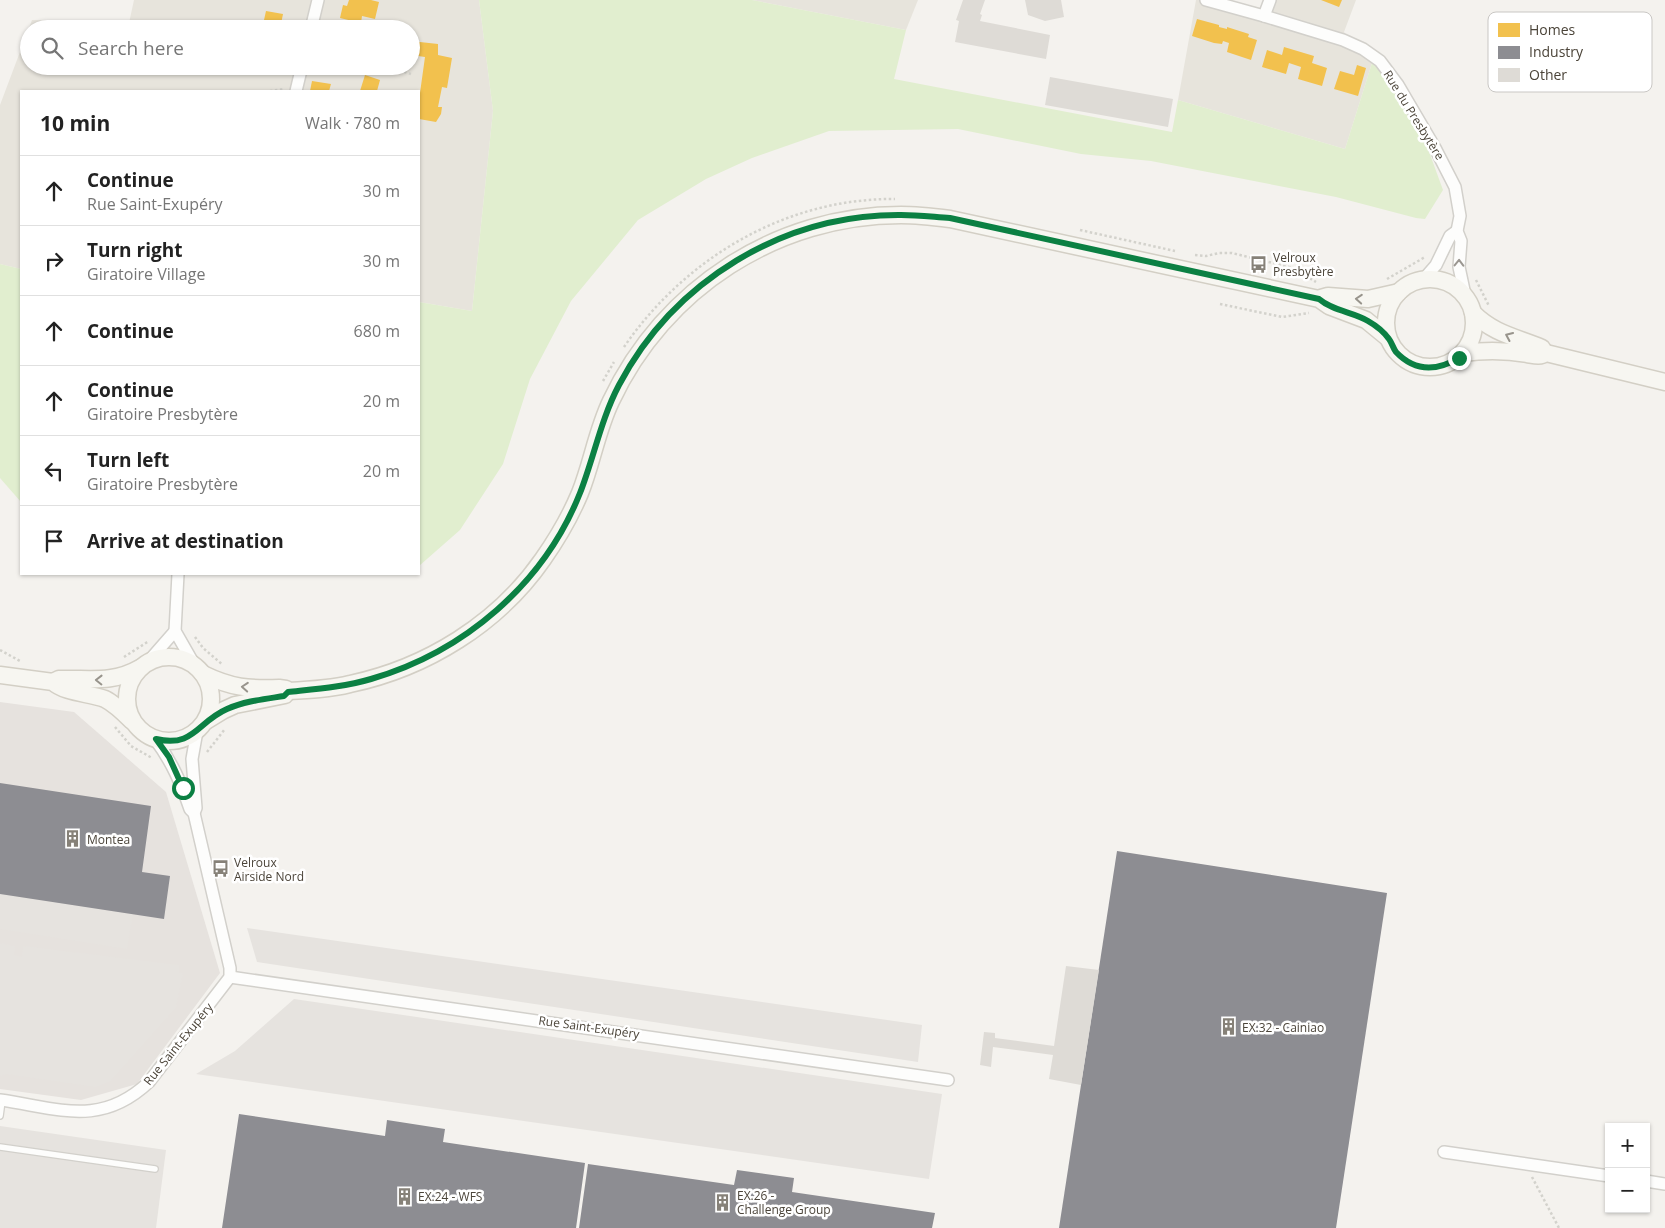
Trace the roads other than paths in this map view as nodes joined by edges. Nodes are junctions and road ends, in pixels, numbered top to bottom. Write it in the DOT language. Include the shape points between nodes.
graph roads {
  1 [pos="318,0"];
  2 [pos="1206,0"];
  3 [pos="1270,0"];
  4 [pos="1264,16"];
  5 [pos="313,20"];
  6 [pos="300,75"];
  7 [pos="296,90"];
  8 [pos="1457,231"];
  9 [pos="1423,280"];
  10 [pos="1321,292"];
  11 [pos="1399,292"];
  12 [pos="1465,295"];
  13 [pos="1473,313"];
  14 [pos="1388,338"];
  15 [pos="1463,353"];
  16 [pos="1546,353"];
  17 [pos="1665,382"];
  18 [pos="178,575"];
  19 [pos="175,631"];
  20 [pos="145,665"];
  21 [pos="199,670"];
  22 [pos="0,675"];
  23 [pos="54,682"];
  24 [pos="288,692"];
  25 [pos="134,723"];
  26 [pos="202,726"];
  27 [pos="156,739"];
  28 [pos="194,813"];
  29 [pos="230,977"];
  30 [pos="948,1080"];
  31 [pos="1,1100"];
  32 [pos="0,1116"];
  33 [pos="0,1147"];
  34 [pos="1444,1152"];
  35 [pos="155,1169"];
  36 [pos="1605,1175"];
  37 [pos="1650,1182"];
  38 [pos="1665,1184"];
  1 -- 5 [label="street"];
  2 -- 4 [label="street, Rue du Presbytère"];
  3 -- 4 [label="street"];
  4 -- 8 [label="street, Rue du Presbytère" via="1343,40 1380,61 1398,85 1456,187 1460,216"];
  6 -- 7 [label="street"];
  8 -- 9 [label="street" via="1450,236 1436,265"];
  12 -- 8 [label="street, Rue du Presbytère, one-way" via="1458,267 1461,241"];
  9 -- 11 [label="street"];
  9 -- 12 [label="street" via="1446,282"];
  11 -- 10 [label="street, one-way" via="1368,299 1328,296"];
  10 -- 14 [label="street" via="1329,306 1366,320"];
  10 -- 24 [label="street" via="950,218 902,214 878,216 839,221 797,232 759,247 716,273 682,301 652,334 610,403 580,494 563,527 542,561 497,610 435,654 400,669 347,685"];
  11 -- 14 [label="street" via="1387,314"];
  12 -- 13 [label="street"];
  13 -- 15 [label="street" via="1474,333"];
  16 -- 13 [label="street, one-way" via="1540,347 1492,328"];
  14 -- 15 [label="street" via="1395,351 1419,366 1447,365"];
  15 -- 16 [label="street" via="1487,350 1540,356"];
  16 -- 17 [label="street"];
  18 -- 19 [label="street"];
  19 -- 20 [label="street"];
  19 -- 21 [label="street"];
  20 -- 21 [label="street" via="158,658 171,657 184,660"];
  20 -- 23 [label="street, one-way" via="107,680 59,679"];
  20 -- 25 [label="street" via="129,687 127,699"];
  24 -- 21 [label="street, one-way" via="279,688 233,686"];
  21 -- 26 [label="street" via="212,696 211,709"];
  22 -- 23 [label="street"];
  23 -- 25 [label="street" via="65,689 105,700"];
  24 -- 26 [label="street" via="284,696 235,705"];
  25 -- 27 [label="street"];
  26 -- 27 [label="street" via="174,742"];
  26 -- 28 [label="street" via="192,759"];
  27 -- 28 [label="street" via="169,757"];
  28 -- 29 [label="street"];
  29 -- 30 [label="street, Rue Saint-Exupéry"];
  29 -- 31 [label="street, Rue Saint-Exupéry" via="149,1082 125,1100 97,1111 81,1112"];
  31 -- 32 [label="lane"];
  33 -- 35 [label="lane"];
  34 -- 36 [label="street"];
  37 -- 38 [label="street"];
}
